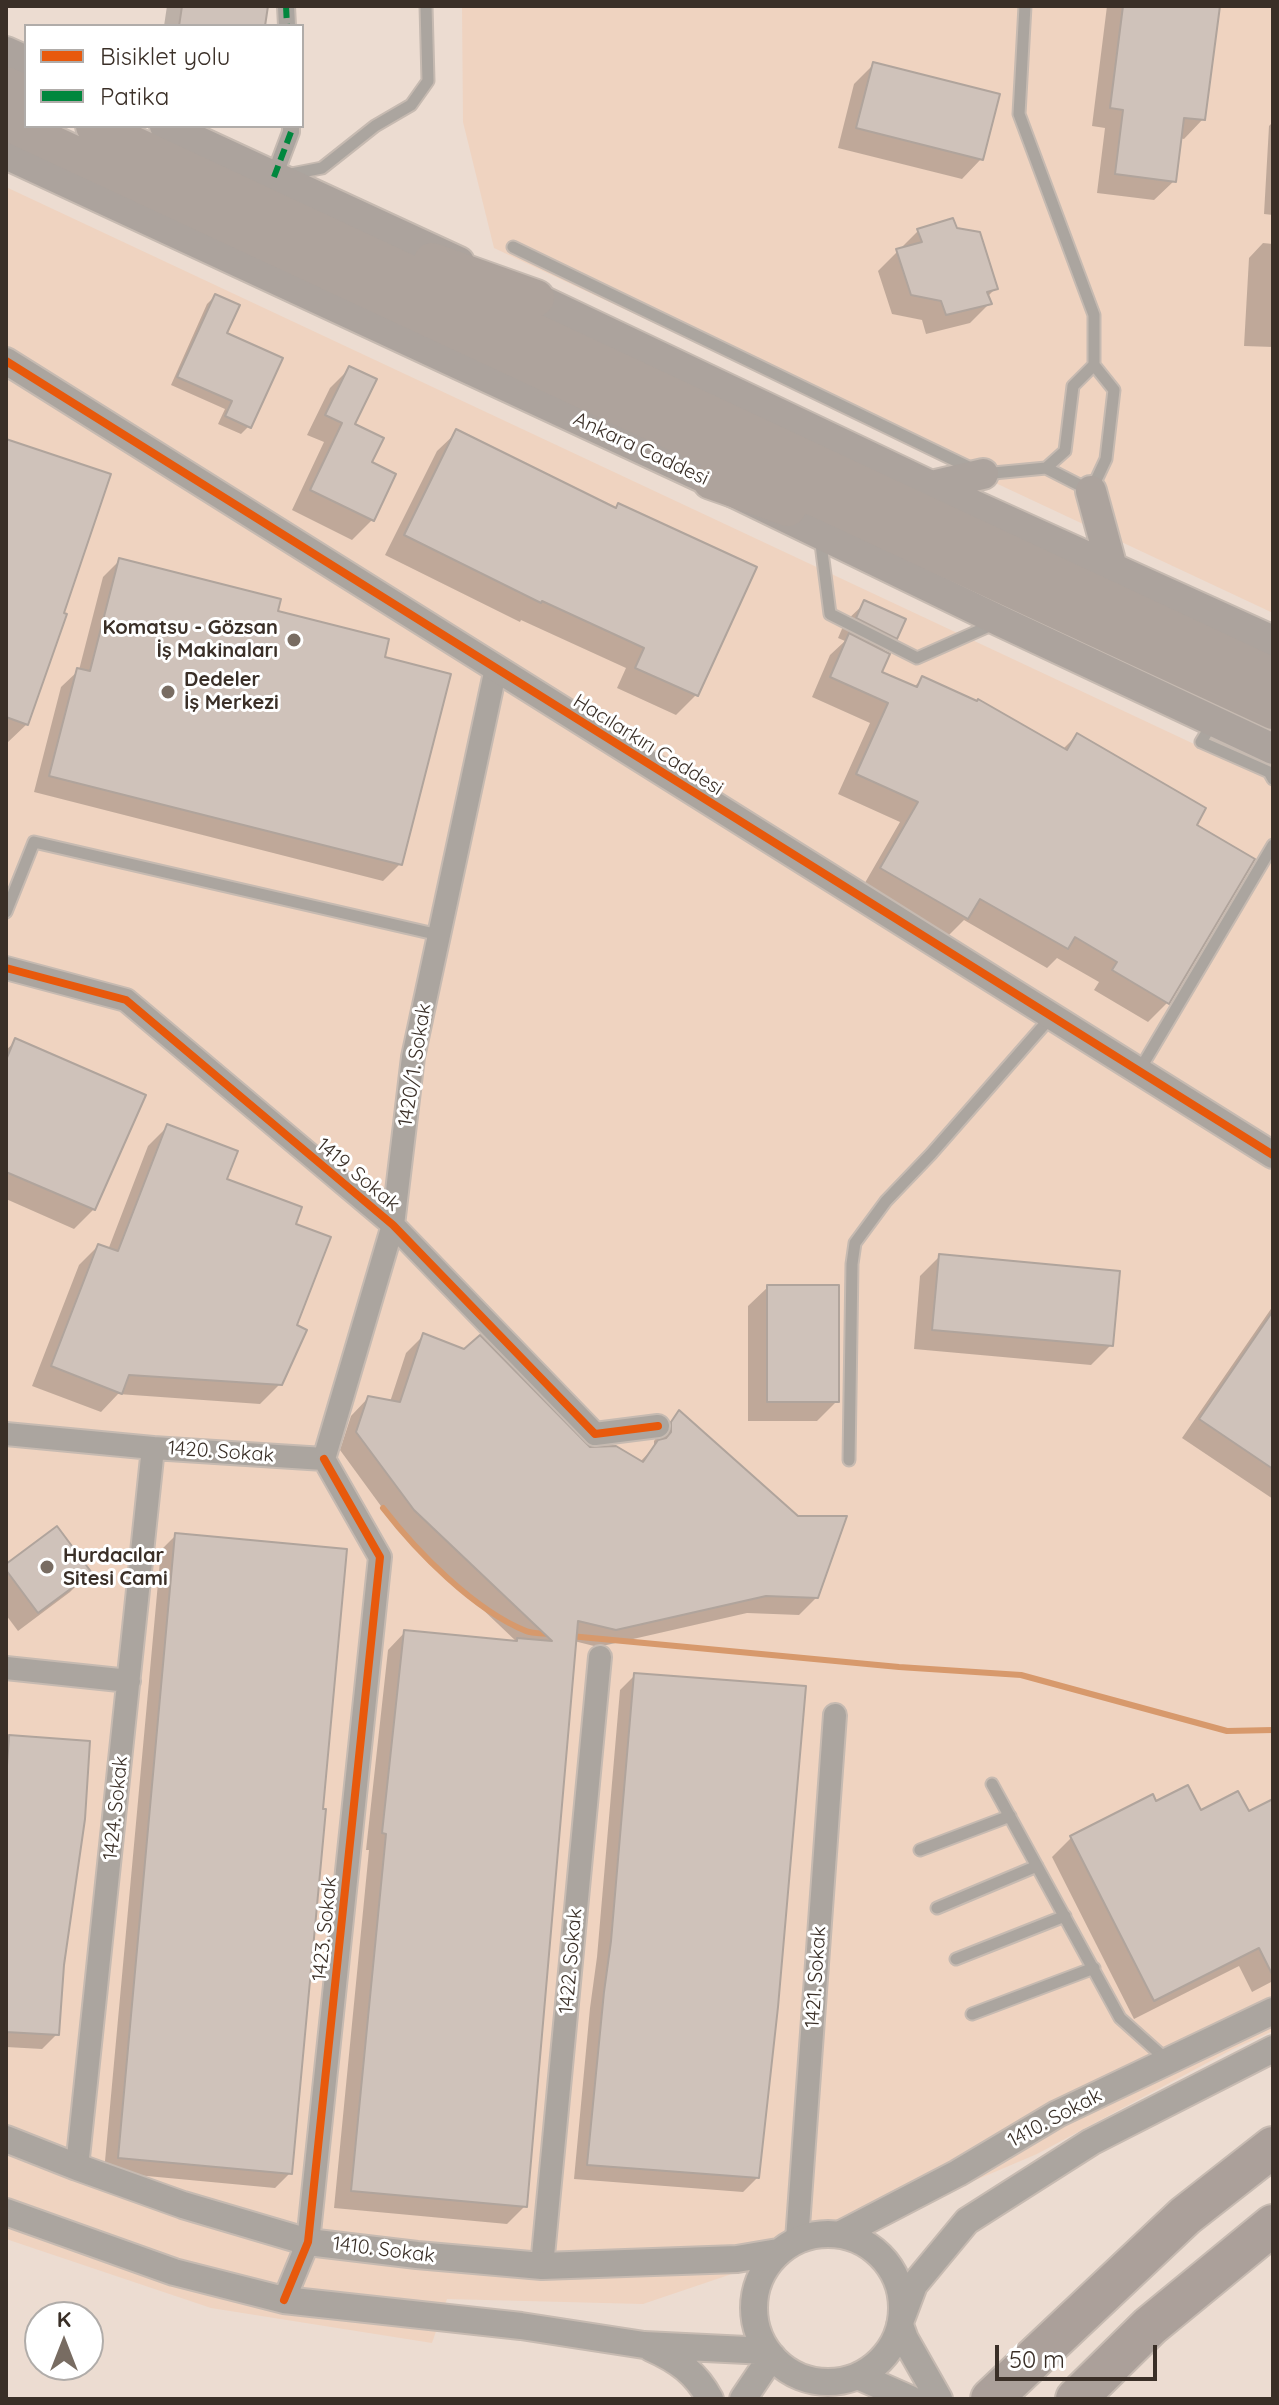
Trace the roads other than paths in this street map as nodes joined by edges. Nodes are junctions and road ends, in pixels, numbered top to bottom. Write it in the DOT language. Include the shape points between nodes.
graph roads {
  1 [pos="426,6"];
  2 [pos="1025,6"];
  3 [pos="6,122"];
  4 [pos="98,128"];
  5 [pos="169,128"];
  6 [pos="291,128"];
  7 [pos="6,154"];
  8 [pos="274,177"];
  9 [pos="213,182"];
  10 [pos="513,247"];
  11 [pos="536,298"];
  12 [pos="6,361"];
  13 [pos="1094,365"];
  14 [pos="1046,468"];
  15 [pos="983,474"];
  16 [pos="711,481"];
  17 [pos="931,486"];
  18 [pos="1091,491"];
  19 [pos="820,533"];
  20 [pos="1112,568"];
  21 [pos="993,581"];
  22 [pos="1000,621"];
  23 [pos="1273,641"];
  24 [pos="496,668"];
  25 [pos="1258,669"];
  26 [pos="1273,711"];
  27 [pos="1214,720"];
  28 [pos="1273,749"];
  29 [pos="1273,779"];
  30 [pos="1273,845"];
  31 [pos="6,911"];
  32 [pos="439,935"];
  33 [pos="6,968"];
  34 [pos="1051,1017"];
  35 [pos="1139,1072"];
  36 [pos="1273,1155"];
  37 [pos="393,1225"];
  38 [pos="658,1426"];
  39 [pos="6,1434"];
  40 [pos="153,1448"];
  41 [pos="324,1459"];
  42 [pos="849,1460"];
  43 [pos="600,1657"];
  44 [pos="6,1668"];
  45 [pos="129,1681"];
  46 [pos="835,1715"];
  47 [pos="992,1784"];
  48 [pos="1010,1816"];
  49 [pos="920,1850"];
  50 [pos="1037,1866"];
  51 [pos="937,1908"];
  52 [pos="1065,1916"];
  53 [pos="956,1959"];
  54 [pos="1094,1968"];
  55 [pos="1273,2011"];
  56 [pos="972,2014"];
  57 [pos="1273,2049"];
  58 [pos="1168,2062"];
  59 [pos="6,2139"];
  60 [pos="1273,2147"];
  61 [pos="77,2167"];
  62 [pos="6,2212"];
  63 [pos="1273,2225"];
  64 [pos="841,2234"];
  65 [pos="308,2242"];
  66 [pos="788,2246"];
  67 [pos="542,2266"];
  68 [pos="284,2300"];
  69 [pos="901,2321"];
  70 [pos="644,2345"];
  71 [pos="769,2353"];
  72 [pos="836,2386"];
  73 [pos="710,2399"];
  74 [pos="743,2399"];
  75 [pos="910,2399"];
  76 [pos="939,2399"];
  77 [pos="991,2399"];
  78 [pos="1076,2399"];
  1 -- 8 [label="lane" via="428,81 411,105 322,168"];
  2 -- 13 [label="lane" via="1019,114 1094,315"];
  3 -- 21 [label="highway, Ankara Caddesi"];
  4 -- 9 [label="highway"];
  5 -- 8 [label="main road"];
  6 -- 8 [label="street"];
  7 -- 16 [label="main road, Ankara Caddesi"];
  8 -- 11 [label="main road"];
  9 -- 11 [label="highway"];
  9 -- 25 [label="highway"];
  10 -- 15 [label="lane"];
  11 -- 17 [label="main road"];
  12 -- 24 [label="street, Hacılarkırı Caddesi"];
  13 -- 14 [label="lane" via="1073,386 1065,451"];
  13 -- 18 [label="lane" via="1114,390 1106,459"];
  14 -- 15 [label="lane"];
  14 -- 18 [label="lane"];
  15 -- 17 [label="main road"];
  16 -- 19 [label="main road, Ankara Caddesi"];
  16 -- 21 [label="highway"];
  17 -- 20 [label="main road"];
  18 -- 20 [label="main road"];
  19 -- 22 [label="main road, Ankara Caddesi"];
  19 -- 22 [label="lane" via="830,614 917,658"];
  20 -- 23 [label="main road"];
  21 -- 26 [label="highway, Ankara Caddesi"];
  22 -- 27 [label="main road, Ankara Caddesi"];
  24 -- 32 [label="street, 1420/1. Sokak"];
  24 -- 34 [label="street, Hacılarkırı Caddesi"];
  27 -- 28 [label="main road, Ankara Caddesi"];
  27 -- 29 [label="lane" via="1201,742 1269,772"];
  30 -- 35 [label="lane"];
  31 -- 32 [label="lane" via="34,842"];
  32 -- 37 [label="street, 1420/1. Sokak" via="413,1057"];
  33 -- 37 [label="street, 1419. Sokak" via="126,1000"];
  34 -- 35 [label="street, Hacılarkırı Caddesi"];
  34 -- 42 [label="lane" via="886,1201 855,1243"];
  35 -- 36 [label="street, Hacılarkırı Caddesi"];
  37 -- 38 [label="street, 1419. Sokak" via="595,1434"];
  37 -- 41 [label="street, 1420/1. Sokak"];
  39 -- 40 [label="street, 1420. Sokak"];
  40 -- 41 [label="street, 1420. Sokak"];
  40 -- 45 [label="street, 1424. Sokak"];
  41 -- 65 [label="street, 1423. Sokak" via="380,1557"];
  43 -- 67 [label="street, 1422. Sokak"];
  44 -- 45 [label="street"];
  45 -- 61 [label="street, 1424. Sokak"];
  46 -- 66 [label="street, 1421. Sokak"];
  47 -- 48 [label="lane"];
  48 -- 49 [label="lane"];
  48 -- 50 [label="lane"];
  50 -- 51 [label="lane"];
  50 -- 52 [label="lane"];
  52 -- 53 [label="lane"];
  52 -- 54 [label="lane"];
  54 -- 56 [label="lane"];
  54 -- 58 [label="lane" via="1120,2018"];
  55 -- 58 [label="street, 1410. Sokak"];
  57 -- 69 [label="street, 1410. Sokak" via="1091,2142 967,2221 914,2285"];
  58 -- 64 [label="street, 1410. Sokak" via="1057,2114"];
  59 -- 61 [label="street, 1410. Sokak"];
  60 -- 77 [label="highway" via="1185,2216"];
  61 -- 65 [label="street, 1410. Sokak"];
  62 -- 68 [label="street" via="174,2272"];
  63 -- 78 [label="highway" via="1150,2326"];
  64 -- 66 [label="street" via="819,2234"];
  64 -- 69 [label="street" via="881,2255 894,2273"];
  65 -- 67 [label="street, 1410. Sokak"];
  65 -- 68 [label="street, 1423. Sokak"];
  66 -- 67 [label="street, 1410. Sokak" via="737,2259"];
  66 -- 71 [label="street" via="764,2269 755,2288 757,2331"];
  68 -- 70 [label="street"];
  69 -- 72 [label="street" via="895,2342 879,2362"];
  69 -- 76 [label="street" via="905,2339"];
  70 -- 71 [label="street"];
  70 -- 73 [label="street" via="689,2370"];
  71 -- 72 [label="street" via="785,2369"];
  71 -- 74 [label="street"];
  72 -- 75 [label="street"];
}
